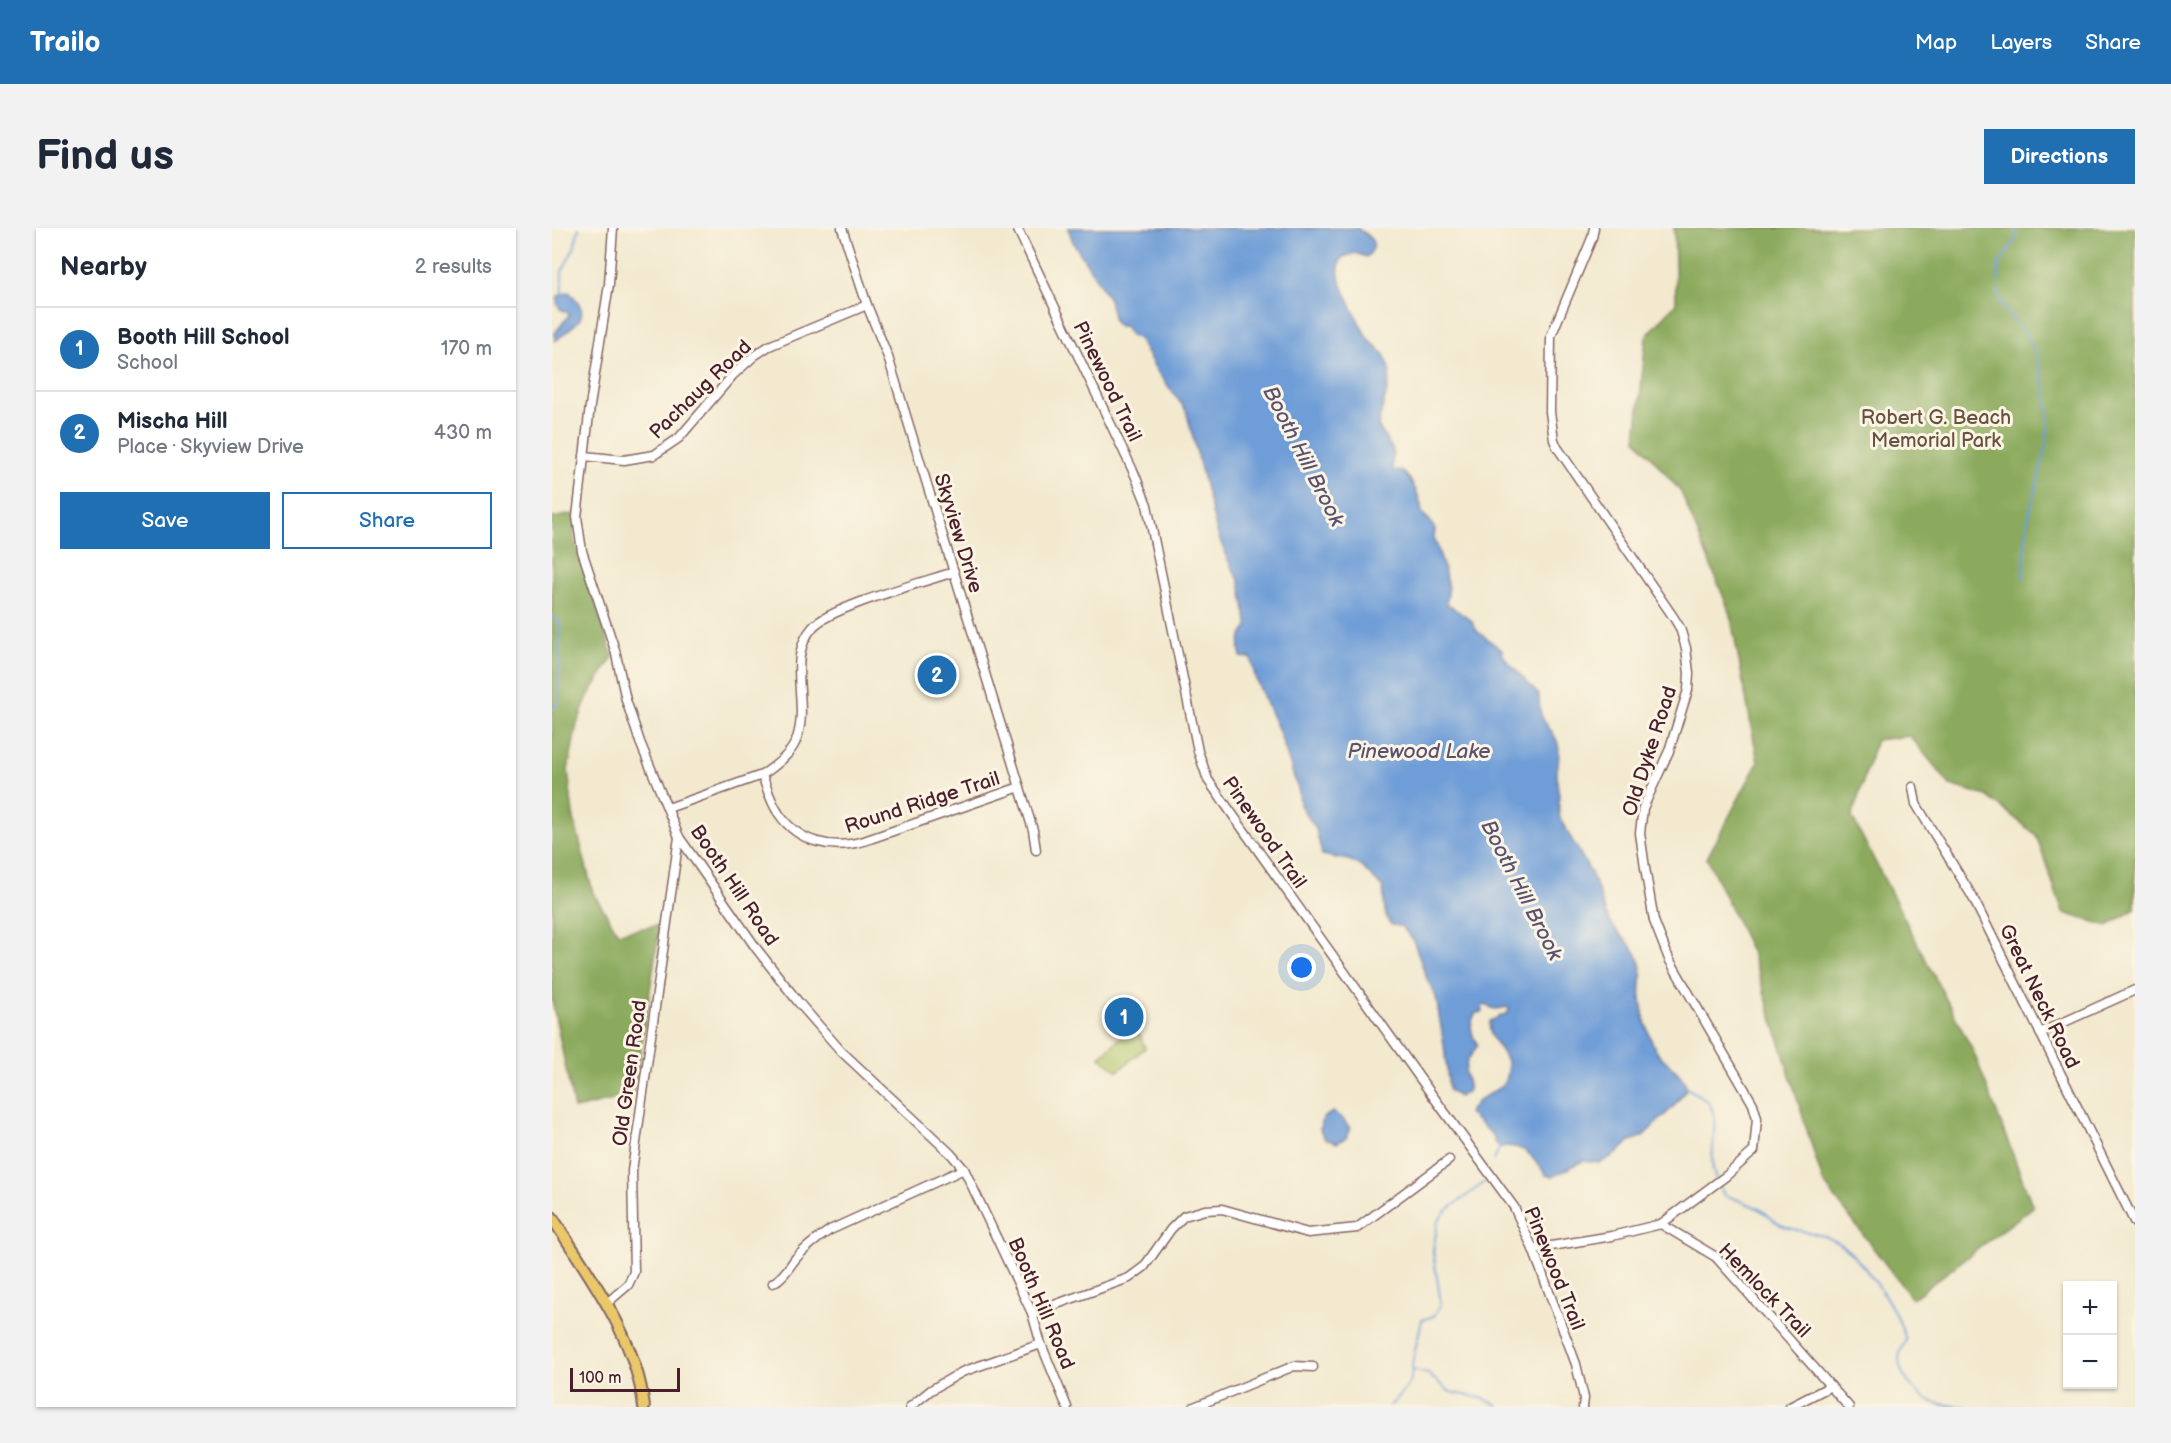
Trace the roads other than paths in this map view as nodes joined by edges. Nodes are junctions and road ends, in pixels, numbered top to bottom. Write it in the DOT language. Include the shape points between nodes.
graph roads {
  1 [pos="612,228"];
  2 [pos="842,228"];
  3 [pos="1017,228"];
  4 [pos="1594,228"];
  5 [pos="867,305"];
  6 [pos="584,456"];
  7 [pos="954,572"];
  8 [pos="762,775"];
  9 [pos="1020,787"];
  10 [pos="1913,787"];
  11 [pos="668,808"];
  12 [pos="679,837"];
  13 [pos="1036,850"];
  14 [pos="2135,990"];
  15 [pos="2040,1033"];
  16 [pos="1449,1160"];
  17 [pos="964,1169"];
  18 [pos="552,1217"];
  19 [pos="2135,1223"];
  20 [pos="1661,1224"];
  21 [pos="1533,1249"];
  22 [pos="773,1283"];
  23 [pos="607,1303"];
  24 [pos="1032,1313"];
  25 [pos="1041,1344"];
  26 [pos="1313,1367"];
  27 [pos="1831,1386"];
  28 [pos="645,1407"];
  29 [pos="910,1407"];
  30 [pos="1067,1407"];
  31 [pos="1194,1407"];
  32 [pos="1583,1407"];
  33 [pos="1790,1407"];
  34 [pos="1849,1407"];
  1 -- 6 [label="street, Booth Hill Road" via="609,284"];
  2 -- 5 [label="street, Skyview Drive"];
  3 -- 21 [label="street, Pinewood Trail" via="1147,505 1198,751 1208,780 1514,1207"];
  4 -- 20 [label="street, Old Dyke Road" via="1551,336 1551,427 1557,447 1674,618 1686,648 1689,673 1684,706 1643,808 1640,834 1660,938 1754,1104 1757,1118 1754,1151"];
  5 -- 6 [label="street, Pachaug Road" via="754,356 680,438 654,455 624,460"];
  5 -- 7 [label="street, Skyview Drive" via="888,357"];
  6 -- 11 [label="street, Booth Hill Road" via="577,518 582,551 640,742"];
  7 -- 8 [label="street" via="843,609 812,627 801,652 801,716 795,744"];
  7 -- 9 [label="street, Skyview Drive"];
  8 -- 9 [label="street, Round Ridge Trail" via="778,813 787,824 817,843 830,845 864,841"];
  8 -- 11 [label="street"];
  9 -- 13 [label="street, Skyview Drive"];
  10 -- 15 [label="street, Great Neck Road" via="1916,804 1972,896"];
  11 -- 12 [label="street, Booth Hill Road"];
  12 -- 17 [label="street, Booth Hill Road" via="756,948 804,1008 841,1051"];
  12 -- 23 [label="street, Old Green Road" via="632,1170 634,1272 628,1285"];
  14 -- 15 [label="street"];
  15 -- 19 [label="street, Great Neck Road"];
  16 -- 24 [label="street" via="1357,1228 1308,1233 1222,1209 1184,1216 1144,1267 1129,1278"];
  17 -- 22 [label="street" via="818,1237"];
  17 -- 24 [label="street, Booth Hill Road"];
  18 -- 23 [label="main road"];
  20 -- 21 [label="street"];
  20 -- 27 [label="street, Hemlock Trail" via="1716,1257"];
  21 -- 32 [label="street, Pinewood Trail" via="1576,1364"];
  23 -- 28 [label="main road" via="634,1359"];
  24 -- 25 [label="street, Booth Hill Road"];
  25 -- 29 [label="street" via="962,1372"];
  25 -- 30 [label="street, Booth Hill Road"];
  26 -- 31 [label="street" via="1294,1366"];
  27 -- 33 [label="street"];
  27 -- 34 [label="street, Hemlock Trail"];
}
